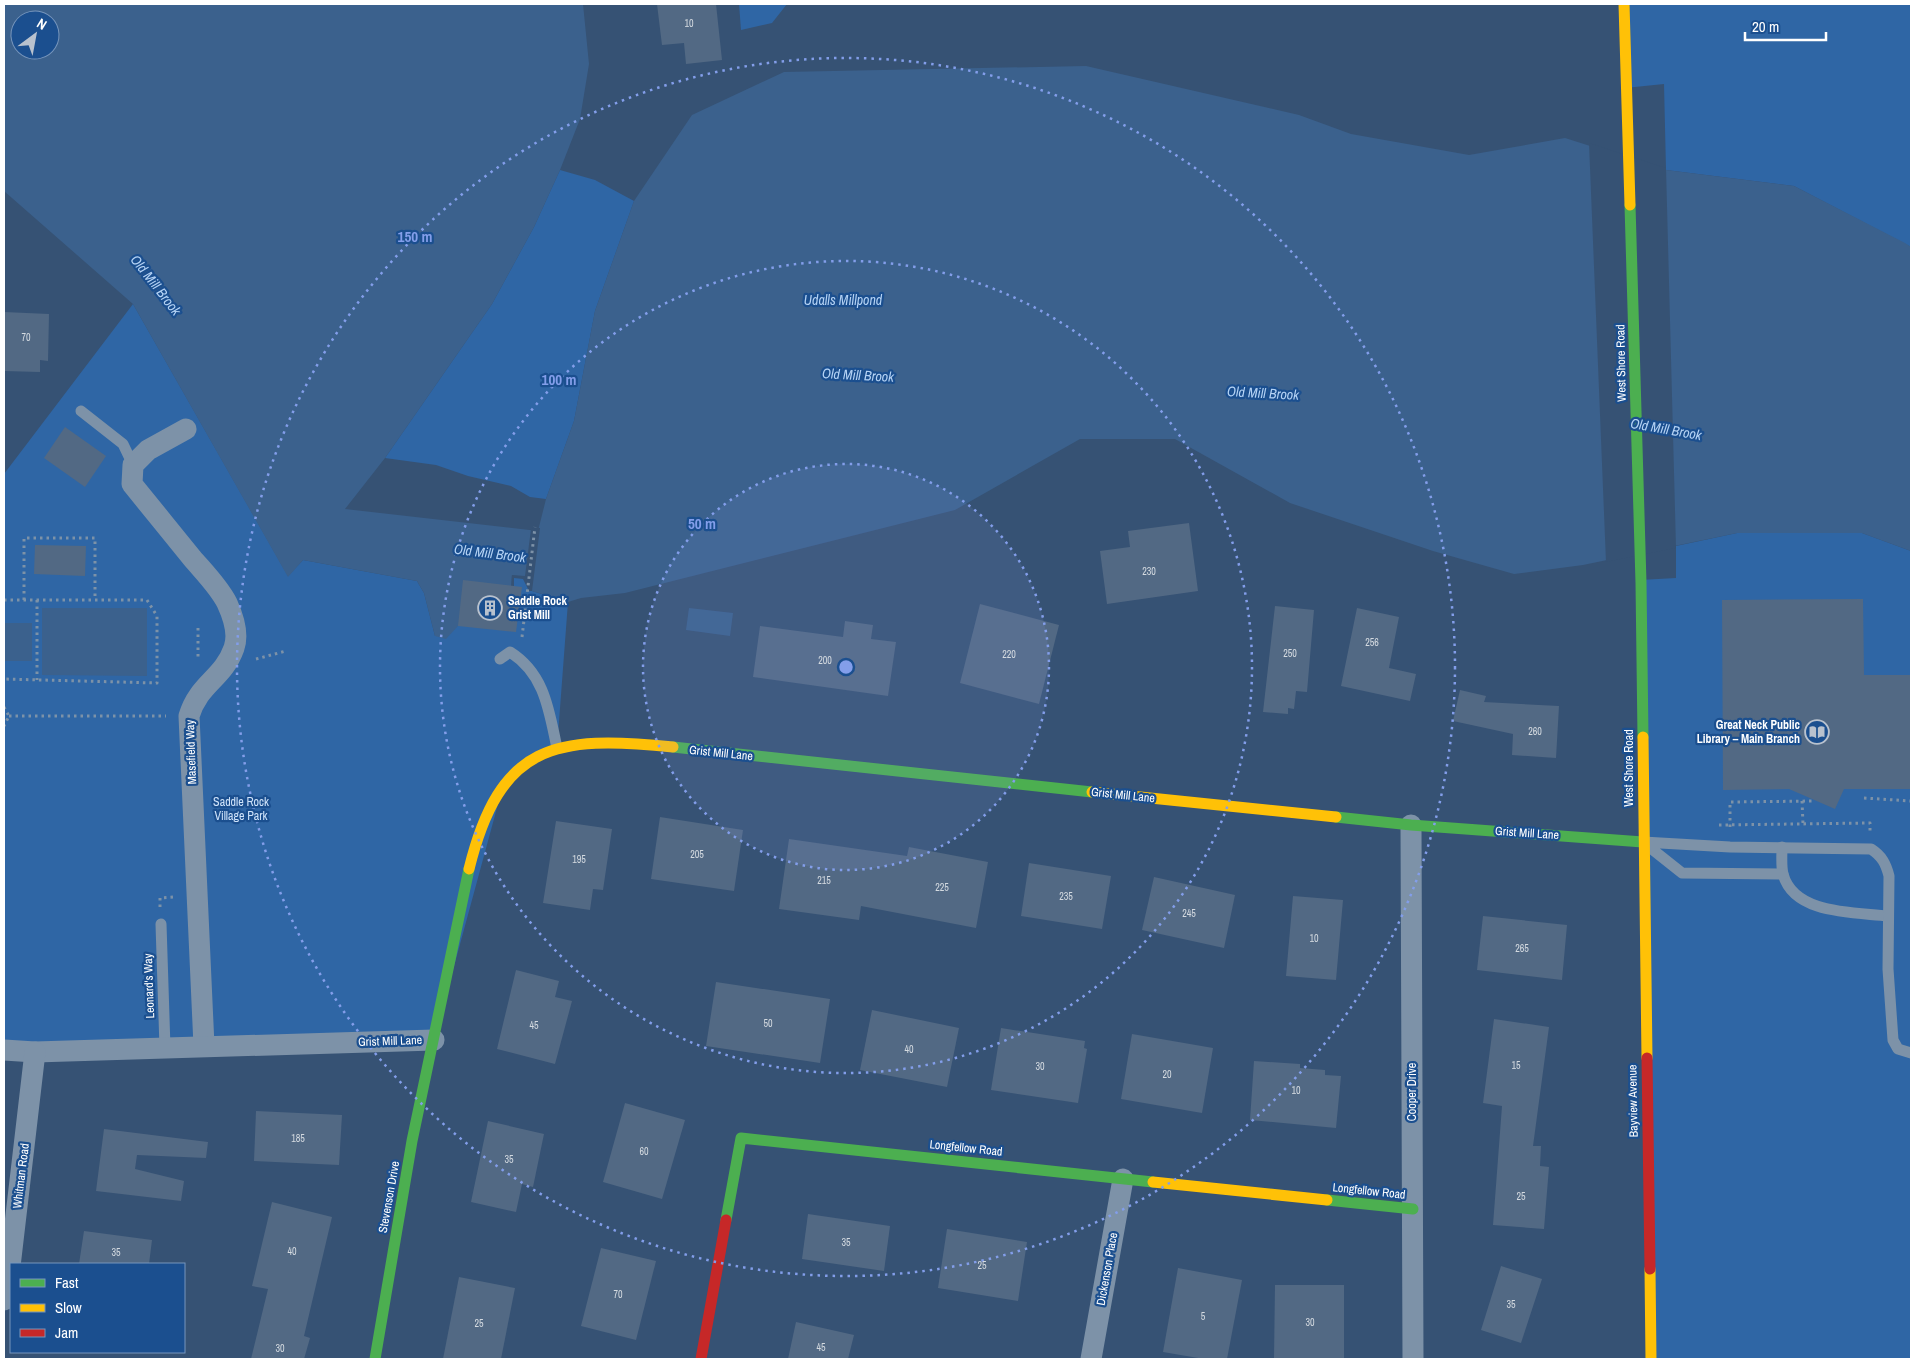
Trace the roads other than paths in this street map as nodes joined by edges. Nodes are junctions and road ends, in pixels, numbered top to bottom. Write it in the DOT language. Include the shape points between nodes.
graph roads {
  1 [pos="1624,4"];
  2 [pos="80,412"];
  3 [pos="186,429"];
  4 [pos="133,465"];
  5 [pos="500,659"];
  6 [pos="557,748"];
  7 [pos="1410,824"];
  8 [pos="1643,842"];
  9 [pos="1782,847"];
  10 [pos="1783,874"];
  11 [pos="1888,916"];
  12 [pos="161,924"];
  13 [pos="434,1040"];
  14 [pos="204,1046"];
  15 [pos="165,1048"];
  16 [pos="4,1050"];
  17 [pos="35,1052"];
  18 [pos="1911,1053"];
  19 [pos="1123,1179"];
  20 [pos="1413,1209"];
  21 [pos="10,1263"];
  22 [pos="10,1266"];
  23 [pos="4,1300"];
  24 [pos="375,1359"];
  25 [pos="702,1359"];
  26 [pos="1091,1359"];
  27 [pos="1413,1359"];
  28 [pos="1651,1359"];
  1 -- 8 [label="street, West Shore Road" via="1641,583"];
  2 -- 4 [label="lane, Masefield Way" via="123,444"];
  3 -- 4 [label="street" via="148,450"];
  4 -- 14 [label="street, Masefield Way" via="132,484 211,581 227,603 234,624 235,646 228,661 198,693 189,716"];
  5 -- 6 [label="lane" via="510,652 536,675 549,709"];
  6 -- 7 [label="street, Grist Mill Lane" via="601,742 630,743"];
  6 -- 13 [label="street, Grist Mill Lane" via="515,771 495,798 486,818 475,849"];
  7 -- 8 [label="street, Grist Mill Lane"];
  7 -- 20 [label="street, Cooper Drive"];
  8 -- 9 [label="lane"];
  8 -- 10 [label="lane" via="1682,873"];
  8 -- 28 [label="street, Bayview Avenue"];
  9 -- 10 [label="lane"];
  9 -- 11 [label="lane" via="1871,849 1886,864 1889,876"];
  10 -- 11 [label="lane" via="1799,900 1815,907"];
  11 -- 18 [label="lane" via="1893,1040 1898,1049"];
  12 -- 15 [label="lane, Leonard's Way"];
  13 -- 14 [label="street, Grist Mill Lane"];
  13 -- 24 [label="street, Stevenson Drive" via="418,1111"];
  14 -- 15 [label="street, Grist Mill Lane"];
  15 -- 17 [label="street, Grist Mill Lane"];
  16 -- 17 [label="street, Grist Mill Lane"];
  17 -- 21 [label="street, Whitman Road"];
  19 -- 20 [label="street, Longfellow Road"];
  19 -- 25 [label="street, Longfellow Road" via="741,1138"];
  19 -- 26 [label="street, Dickenson Place"];
  20 -- 27 [label="street, Cooper Drive"];
  22 -- 23 [label="street, Whitman Road"];
}
